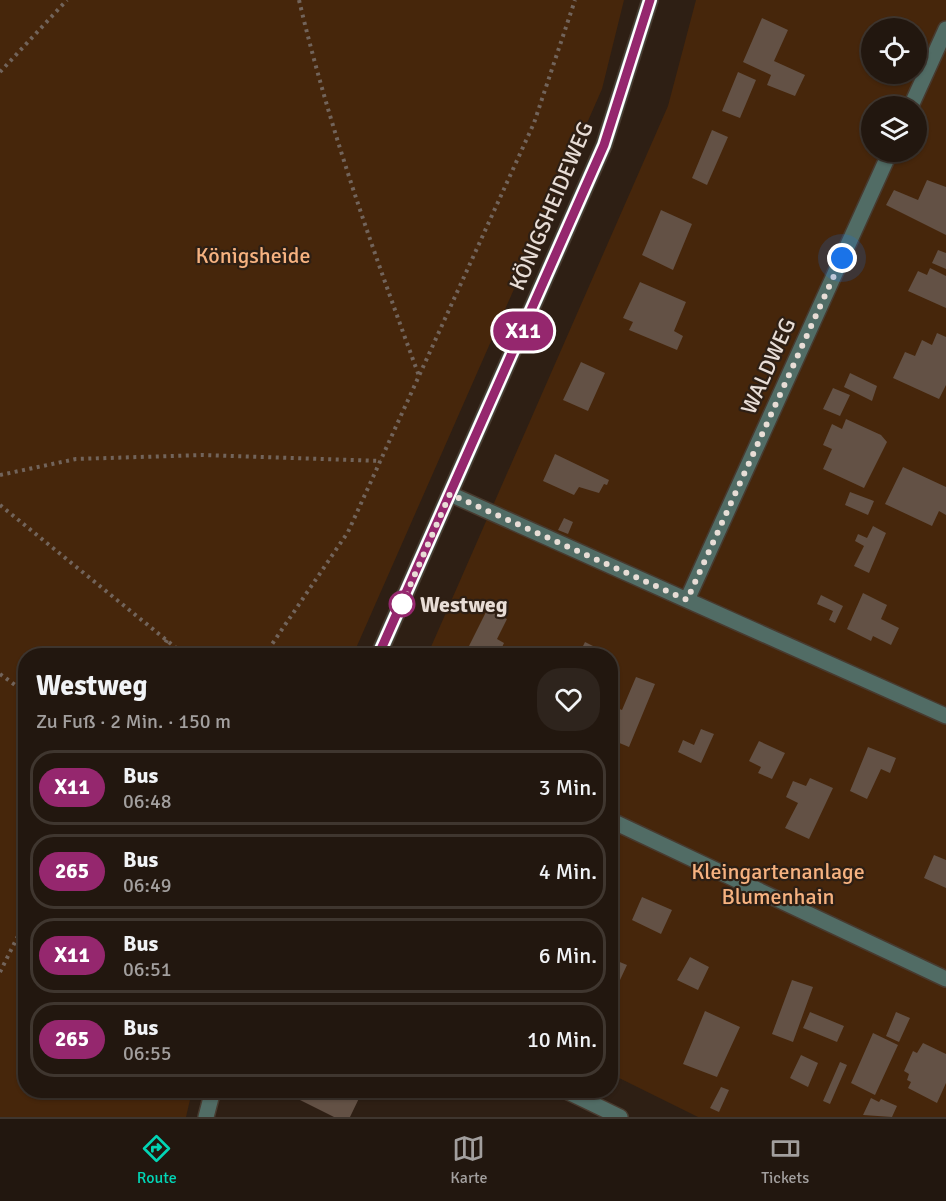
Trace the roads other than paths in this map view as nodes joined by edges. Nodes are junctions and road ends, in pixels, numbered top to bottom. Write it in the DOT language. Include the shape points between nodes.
graph roads {
  1 [pos="650,0"];
  2 [pos="946,29"];
  3 [pos="916,96"];
  4 [pos="885,162"];
  5 [pos="450,494"];
  6 [pos="687,600"];
  7 [pos="382,648"];
  8 [pos="946,716"];
  9 [pos="618,824"];
  10 [pos="946,979"];
  11 [pos="211,1098"];
  12 [pos="581,1098"];
  13 [pos="206,1117"];
  14 [pos="620,1117"];
  1 -- 5 [label="street, KÖNIGSHEIDEWEG" via="604,145"];
  2 -- 3 [label="street"];
  4 -- 6 [label="street, WALDWEG"];
  5 -- 6 [label="street"];
  5 -- 7 [label="street, KÖNIGSHEIDEWEG"];
  6 -- 8 [label="street"];
  9 -- 10 [label="street"];
  11 -- 13 [label="street"];
  12 -- 14 [label="street"];
}
